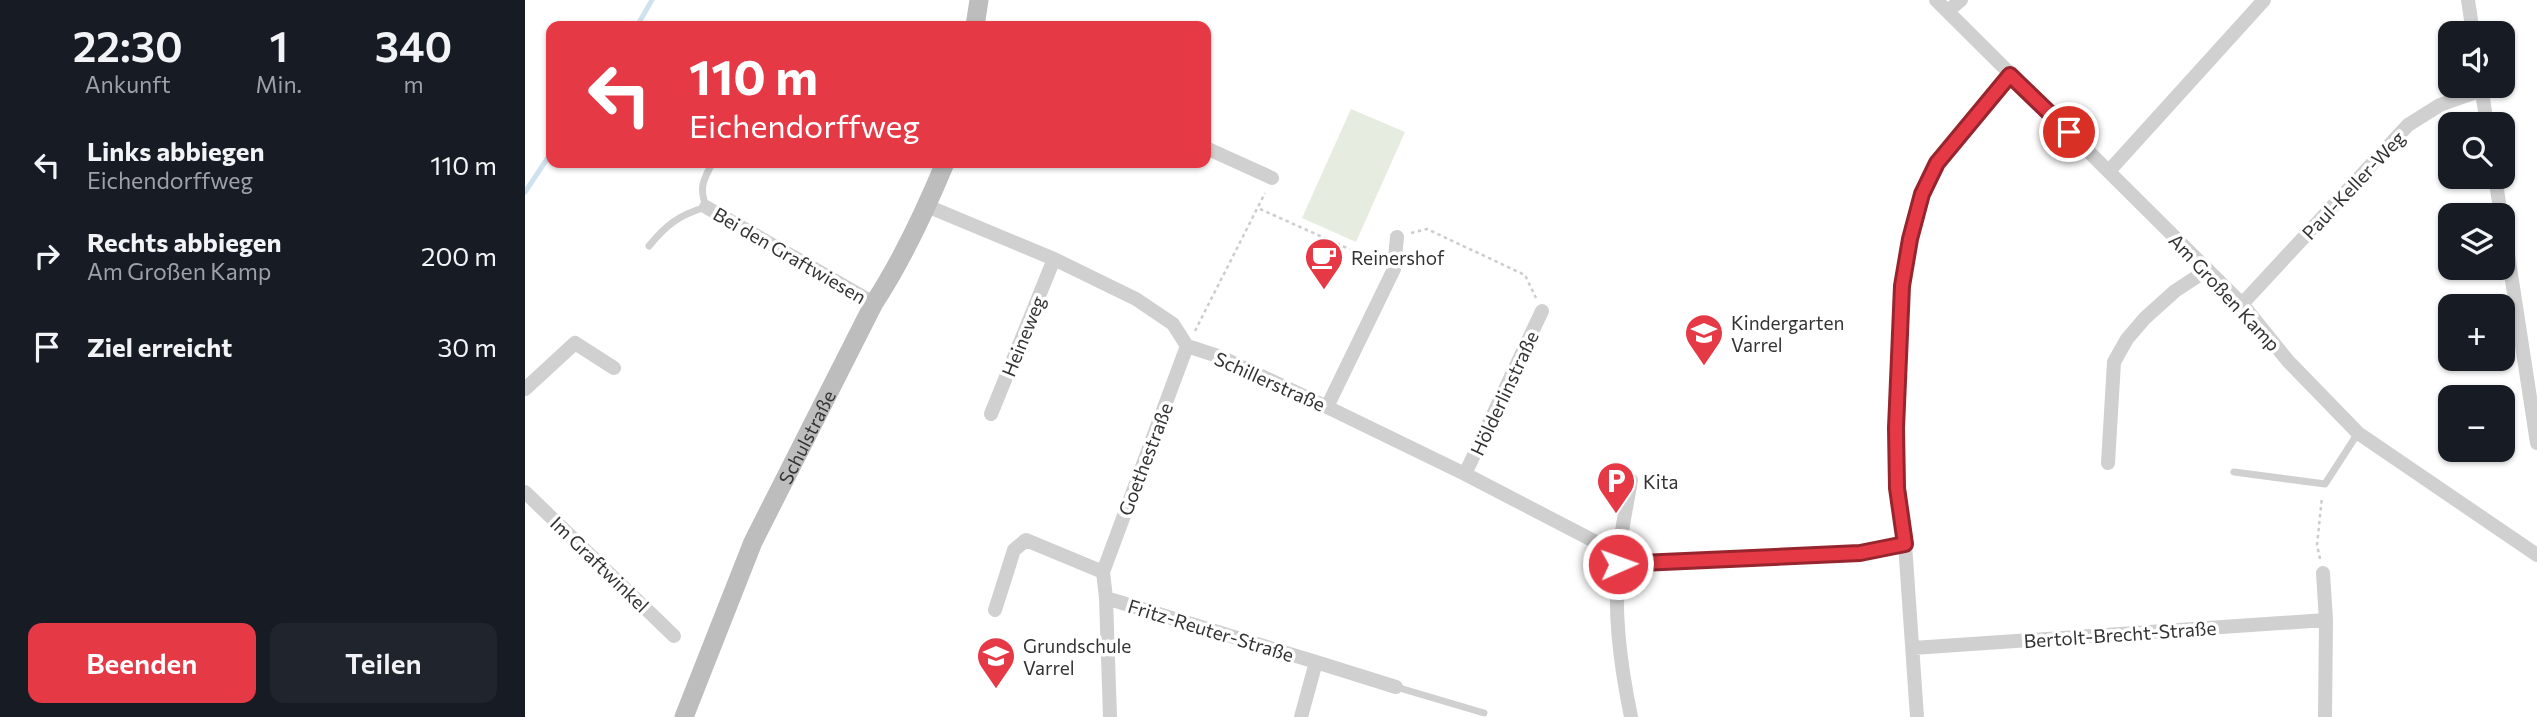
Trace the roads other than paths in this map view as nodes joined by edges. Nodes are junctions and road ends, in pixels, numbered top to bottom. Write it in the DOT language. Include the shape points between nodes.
graph roads {
  1 [pos="979,0"];
  2 [pos="1936,0"];
  3 [pos="1961,0"];
  4 [pos="2264,0"];
  5 [pos="2468,0"];
  6 [pos="1948,12"];
  7 [pos="976,21"];
  8 [pos="2471,21"];
  9 [pos="2010,75"];
  10 [pos="2457,98"];
  11 [pos="1211,150"];
  12 [pos="710,168"];
  13 [pos="943,168"];
  14 [pos="2109,171"];
  15 [pos="1272,178"];
  16 [pos="927,206"];
  17 [pos="706,207"];
  18 [pos="1397,237"];
  19 [pos="649,246"];
  20 [pos="1055,259"];
  21 [pos="2207,270"];
  22 [pos="2512,280"];
  23 [pos="874,303"];
  24 [pos="2242,304"];
  25 [pos="1542,311"];
  26 [pos="1187,346"];
  27 [pos="614,368"];
  28 [pos="525,389"];
  29 [pos="1327,407"];
  30 [pos="991,414"];
  31 [pos="2358,433"];
  32 [pos="2537,443"];
  33 [pos="2108,463"];
  34 [pos="2234,472"];
  35 [pos="1465,474"];
  36 [pos="1631,480"];
  37 [pos="525,492"];
  38 [pos="1905,544"];
  39 [pos="2537,555"];
  40 [pos="1618,559"];
  41 [pos="1103,572"];
  42 [pos="2323,573"];
  43 [pos="1106,598"];
  44 [pos="995,610"];
  45 [pos="2326,620"];
  46 [pos="674,636"];
  47 [pos="1913,648"];
  48 [pos="1316,662"];
  49 [pos="1396,687"];
  50 [pos="1484,713"];
  51 [pos="684,717"];
  52 [pos="1110,717"];
  53 [pos="1301,717"];
  54 [pos="1631,717"];
  55 [pos="1917,717"];
  56 [pos="2325,717"];
  1 -- 7 [label="street"];
  2 -- 6 [label="street, Am Großen Kamp"];
  3 -- 6 [label="street"];
  4 -- 14 [label="street"];
  5 -- 8 [label="street"];
  6 -- 9 [label="street, Am Großen Kamp"];
  9 -- 14 [label="street, Am Großen Kamp"];
  9 -- 38 [label="street" via="1937,163 1922,194 1910,239 1902,286 1896,428 1897,488"];
  10 -- 24 [label="street, Paul-Keller-Weg" via="2408,125"];
  11 -- 15 [label="street"];
  12 -- 17 [label="lane" via="701,191"];
  13 -- 16 [label="street, Schulstraße"];
  14 -- 21 [label="street, Am Großen Kamp"];
  16 -- 20 [label="street"];
  16 -- 23 [label="street, Schulstraße"];
  17 -- 19 [label="lane" via="665,227"];
  17 -- 23 [label="street, Bei den Graftwiesen"];
  18 -- 29 [label="street" via="1394,269"];
  20 -- 26 [label="street" via="1136,299 1173,324"];
  20 -- 30 [label="street, Heineweg"];
  21 -- 24 [label="street, Am Großen Kamp"];
  21 -- 33 [label="street" via="2145,318 2114,362"];
  22 -- 32 [label="street"];
  23 -- 51 [label="street, Schulstraße" via="753,542"];
  24 -- 31 [label="street, Am Großen Kamp" via="2288,361"];
  25 -- 35 [label="street, Hölderlinstraße"];
  26 -- 29 [label="street, Schillerstraße"];
  26 -- 41 [label="street, Goethestraße"];
  27 -- 28 [label="street" via="575,344"];
  29 -- 35 [label="street, Schillerstraße"];
  31 -- 34 [label="lane" via="2325,484"];
  31 -- 39 [label="street, Am Großen Kamp"];
  35 -- 40 [label="street, Schillerstraße"];
  36 -- 40 [label="street"];
  37 -- 46 [label="street, Im Graftwinkel"];
  38 -- 40 [label="street" via="1860,553"];
  38 -- 47 [label="street"];
  40 -- 54 [label="street" via="1621,665"];
  41 -- 43 [label="street, Goethestraße"];
  41 -- 44 [label="street" via="1026,540 1014,550"];
  42 -- 45 [label="street"];
  43 -- 48 [label="street, Fritz-Reuter-Straße"];
  43 -- 52 [label="street, Goethestraße"];
  45 -- 47 [label="street, Bertolt-Brecht-Straße"];
  45 -- 56 [label="street"];
  47 -- 55 [label="street"];
  48 -- 49 [label="street, Fritz-Reuter-Straße"];
  48 -- 53 [label="street, Fritz-Reuter-Straße"];
  49 -- 50 [label="lane"];
}
